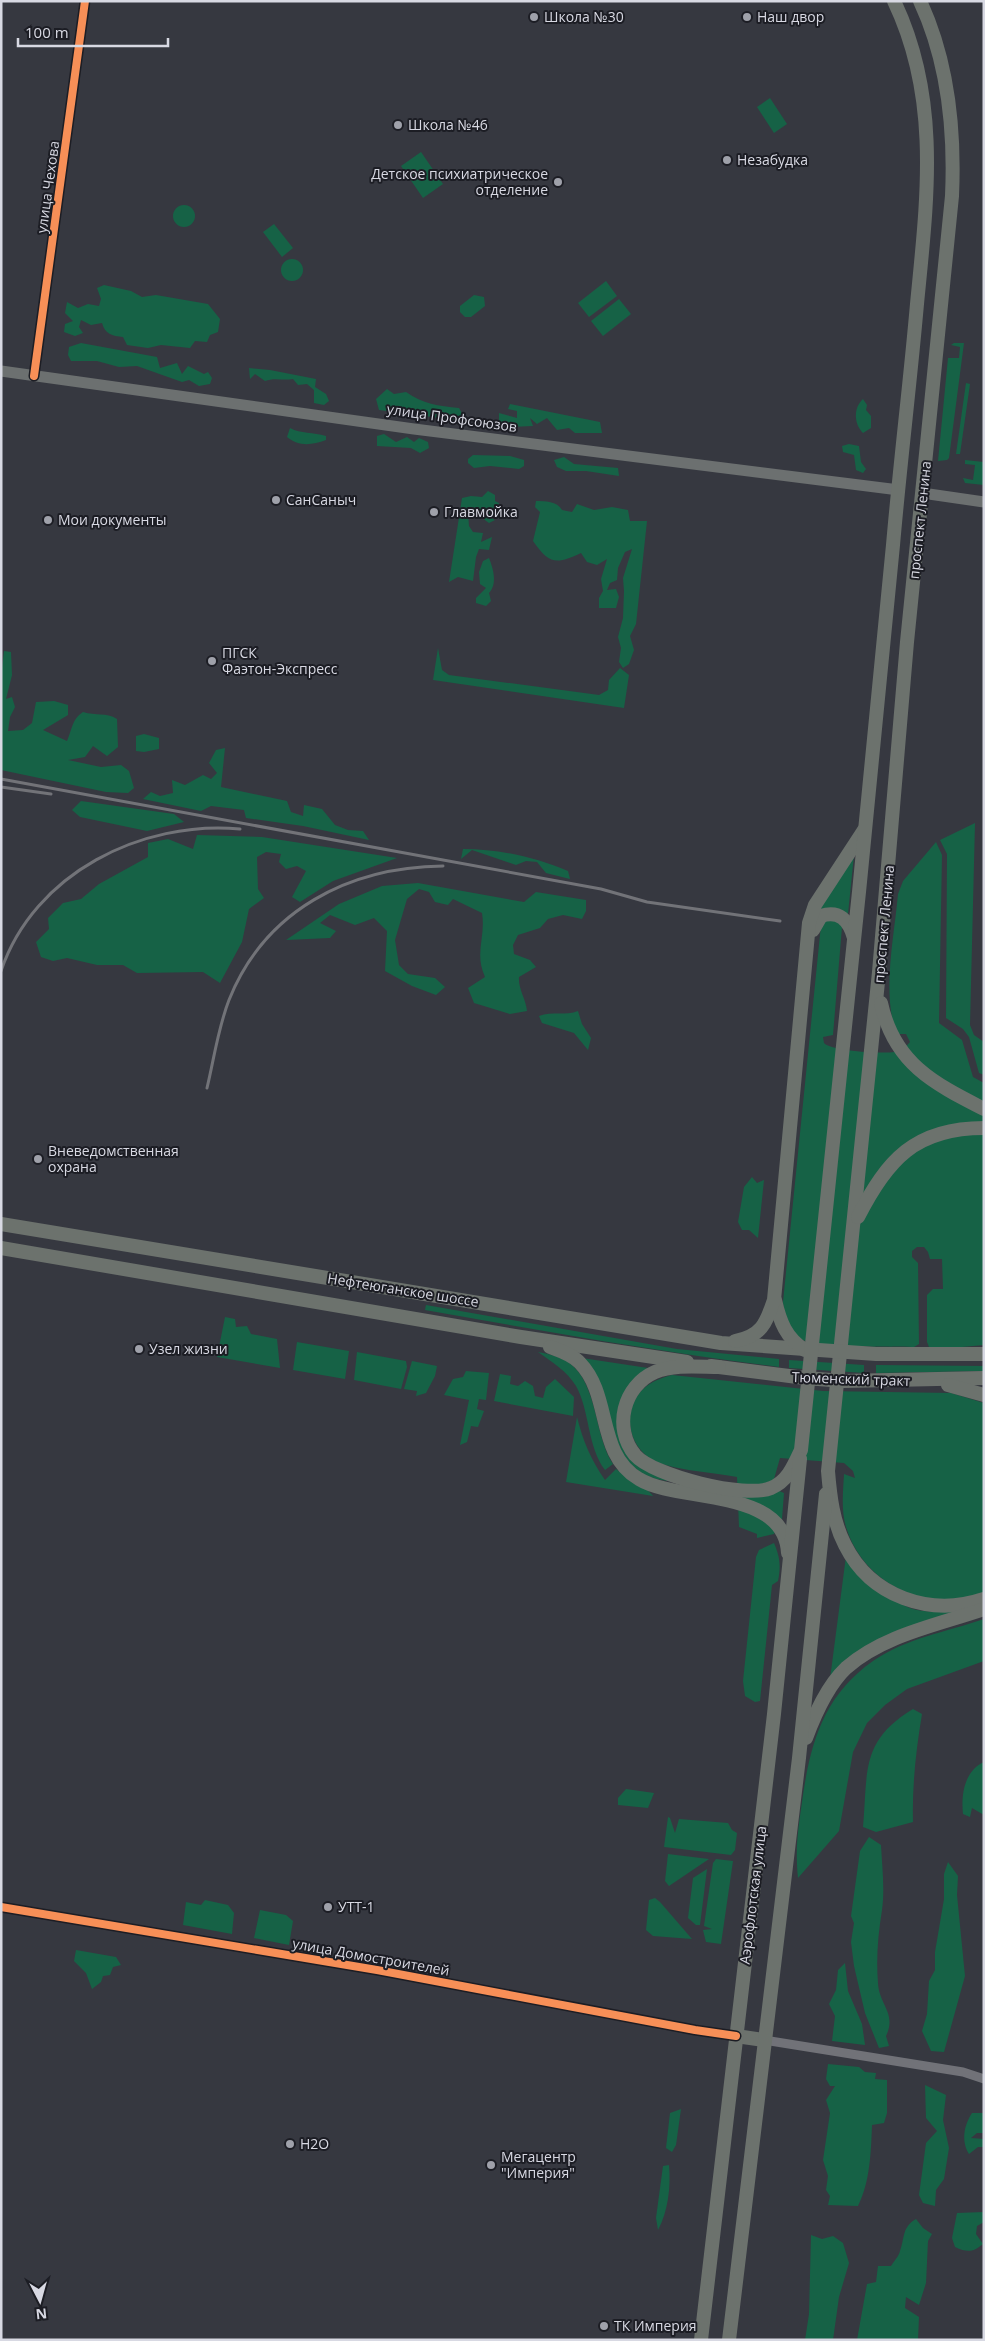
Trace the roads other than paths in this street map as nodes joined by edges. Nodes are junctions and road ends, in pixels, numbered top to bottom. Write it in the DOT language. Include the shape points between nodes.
graph roads {
  1 [pos="85,1"];
  2 [pos="894,1"];
  3 [pos="920,1"];
  4 [pos="1,371"];
  5 [pos="34,376"];
  6 [pos="899,490"];
  7 [pos="922,493"];
  8 [pos="984,502"];
  9 [pos="866,826"];
  10 [pos="855,941"];
  11 [pos="808,950"];
  12 [pos="879,972"];
  13 [pos="984,1109"];
  14 [pos="984,1128"];
  15 [pos="1,1224"];
  16 [pos="854,1225"];
  17 [pos="1,1248"];
  18 [pos="774,1300"];
  19 [pos="521,1337"];
  20 [pos="721,1343"];
  21 [pos="984,1350"];
  22 [pos="806,1351"];
  23 [pos="984,1354"];
  24 [pos="939,1355"];
  25 [pos="720,1367"];
  26 [pos="984,1378"];
  27 [pos="930,1381"];
  28 [pos="984,1396"];
  29 [pos="801,1450"];
  30 [pos="796,1468"];
  31 [pos="828,1471"];
  32 [pos="789,1577"];
  33 [pos="984,1599"];
  34 [pos="984,1609"];
  35 [pos="799,1758"];
  36 [pos="1,1907"];
  37 [pos="736,2036"];
  38 [pos="764,2040"];
  39 [pos="984,2079"];
  40 [pos="701,2340"];
  41 [pos="729,2340"];
  1 -- 5 [label="street, улица Чехова"];
  2 -- 6 [label="main road, проспект Ленина" via="918,64 928,133 928,176"];
  3 -- 7 [label="main road, проспект Ленина" via="932,30 945,81 954,168"];
  4 -- 5 [label="main road, улица Профсоюзов"];
  5 -- 6 [label="main road, улица Профсоюзов" via="414,429"];
  6 -- 7 [label="main road"];
  6 -- 9 [label="main road, проспект Ленина"];
  7 -- 8 [label="main road"];
  7 -- 12 [label="main road, проспект Ленина"];
  9 -- 10 [label="main road, проспект Ленина"];
  9 -- 11 [label="main road" via="816,905 809,923"];
  10 -- 11 [label="main road" via="848,922 840,915 830,913 820,916 814,926"];
  10 -- 29 [label="main road, проспект Ленина"];
  11 -- 18 [label="main road"];
  12 -- 13 [label="main road" via="884,1020 911,1063 931,1081"];
  12 -- 16 [label="main road, проспект Ленина"];
  14 -- 16 [label="main road" via="942,1133 908,1148 876,1183"];
  15 -- 20 [label="main road, Нефтеюганское шоссе"];
  16 -- 31 [label="main road, проспект Ленина"];
  17 -- 19 [label="main road, Нефтеюганское шоссе"];
  18 -- 20 [label="main road" via="761,1329 748,1338"];
  18 -- 22 [label="main road" via="784,1330 793,1343"];
  19 -- 25 [label="main road, Нефтеюганское шоссе"];
  19 -- 32 [label="main road" via="564,1352 580,1363 594,1388 614,1454 639,1480 758,1510 775,1524 785,1537"];
  20 -- 22 [label="main road, Нефтеюганское шоссе"];
  21 -- 24 [label="main road"];
  22 -- 24 [label="main road, Тюменский тракт"];
  23 -- 24 [label="main road, Тюменский тракт"];
  25 -- 27 [label="main road, Тюменский тракт" via="805,1378"];
  25 -- 30 [label="main road" via="656,1372 639,1382 623,1412 624,1432 636,1455 656,1470 733,1489 770,1489"];
  26 -- 27 [label="main road, Тюменский тракт"];
  27 -- 28 [label="main road"];
  29 -- 30 [label="main road, Аэрофлотская улица"];
  30 -- 32 [label="main road, Аэрофлотская улица"];
  31 -- 33 [label="main road" via="833,1509 844,1543 861,1569 876,1584 904,1599 928,1605 950,1607"];
  31 -- 35 [label="main road, Аэрофлотская улица"];
  32 -- 37 [label="main road, Аэрофлотская улица"];
  34 -- 35 [label="main road" via="893,1640 846,1669 813,1720"];
  35 -- 38 [label="main road, Аэрофлотская улица"];
  36 -- 37 [label="street, улица Домостроителей" via="377,1970"];
  37 -- 38 [label="main road"];
  37 -- 40 [label="main road, Аэрофлотская улица"];
  38 -- 39 [label="street" via="963,2072"];
  38 -- 41 [label="main road, Аэрофлотская улица"];
}
